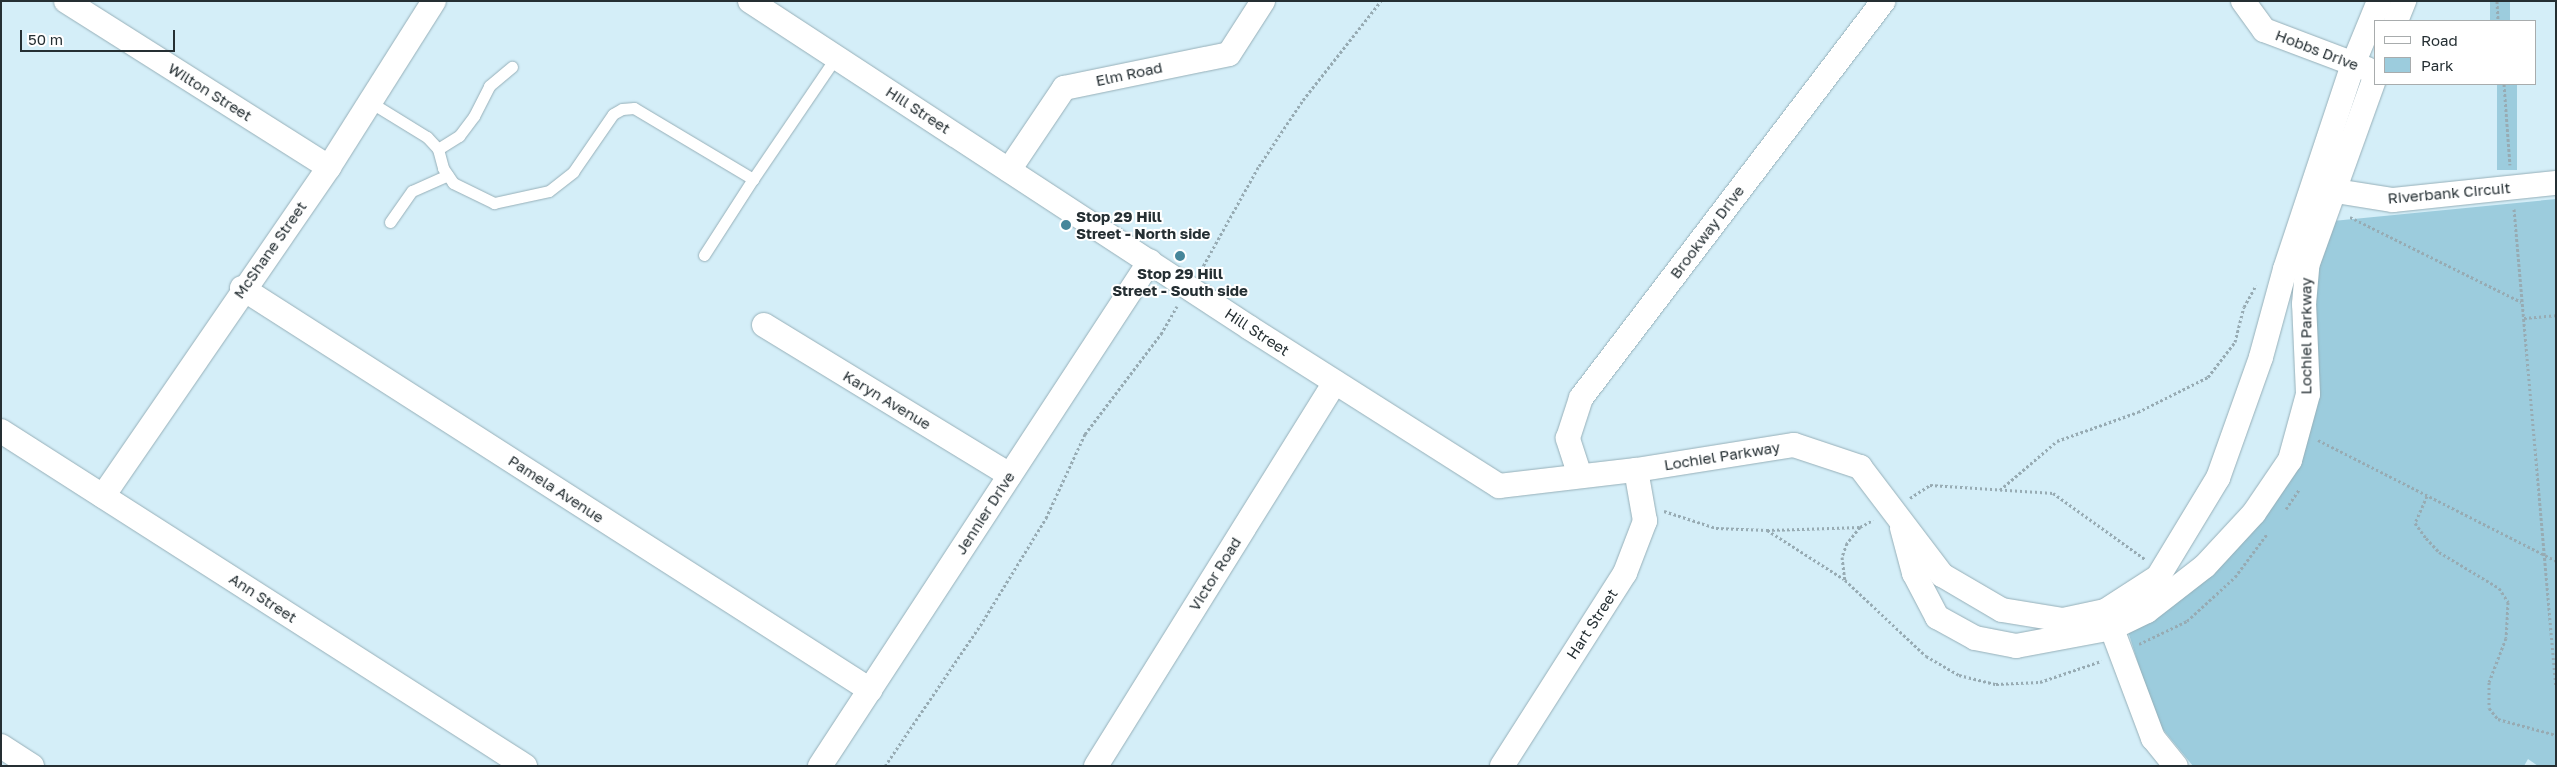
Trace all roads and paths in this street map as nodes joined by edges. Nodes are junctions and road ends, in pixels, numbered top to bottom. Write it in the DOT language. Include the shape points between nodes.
graph roads {
  1 [pos="66,1"];
  2 [pos="434,1"];
  3 [pos="750,1"];
  4 [pos="1263,1"];
  5 [pos="1381,1"];
  6 [pos="1883,1"];
  7 [pos="2243,1"];
  8 [pos="2379,1"];
  9 [pos="2404,1"];
  10 [pos="2497,1"];
  11 [pos="2396,20"];
  12 [pos="2498,20"];
  13 [pos="836,57"];
  14 [pos="2354,62"];
  15 [pos="512,67"];
  16 [pos="2374,73"];
  17 [pos="2374,79"];
  18 [pos="2504,85"];
  19 [pos="370,102"];
  20 [pos="438,149"];
  21 [pos="329,166"];
  22 [pos="1009,170"];
  23 [pos="448,175"];
  24 [pos="753,179"];
  25 [pos="2556,183"];
  26 [pos="2512,188"];
  27 [pos="2324,194"];
  28 [pos="390,222"];
  29 [pos="704,255"];
  30 [pos="1150,261"];
  31 [pos="1189,286"];
  32 [pos="242,288"];
  33 [pos="2522,302"];
  34 [pos="2556,315"];
  35 [pos="2524,318"];
  36 [pos="764,325"];
  37 [pos="2235,342"];
  38 [pos="1335,382"];
  39 [pos="2298,430"];
  40 [pos="1,431"];
  41 [pos="1636,470"];
  42 [pos="1010,475"];
  43 [pos="1580,476"];
  44 [pos="2000,490"];
  45 [pos="103,496"];
  46 [pos="2427,496"];
  47 [pos="1642,503"];
  48 [pos="1893,512"];
  49 [pos="1767,530"];
  50 [pos="2544,555"];
  51 [pos="2556,561"];
  52 [pos="2150,562"];
  53 [pos="1845,580"];
  54 [pos="2108,619"];
  55 [pos="2556,687"];
  56 [pos="870,690"];
  57 [pos="2556,735"];
  58 [pos="1,746"];
  59 [pos="32,766"];
  60 [pos="525,766"];
  61 [pos="820,766"];
  62 [pos="885,766"];
  63 [pos="1096,766"];
  64 [pos="1502,766"];
  65 [pos="2176,766"];
  1 -- 21 [label="street, Wilton Street"];
  2 -- 19 [label="street, McShane Street"];
  3 -- 13 [label="street, Hill Street"];
  4 -- 22 [label="street, Elm Road" via="1229,54 1064,88"];
  5 -- 31 [label="path" via="1303,100"];
  6 -- 43 [label="street, Brookway Drive" via="1581,398 1568,438"];
  7 -- 14 [label="street, Hobbs Drive" via="2264,30"];
  8 -- 14 [label="street, Lochiel Parkway"];
  9 -- 11 [label="street"];
  10 -- 12 [label="path"];
  13 -- 22 [label="street, Hill Street"];
  13 -- 24 [label="lane"];
  14 -- 16 [label="street, Hobbs Drive"];
  14 -- 27 [label="street, Lochiel Parkway"];
  15 -- 20 [label="lane" via="490,86 459,136"];
  17 -- 27 [label="street, Lochiel Parkway"];
  18 -- 26 [label="path"];
  19 -- 20 [label="lane" via="427,137"];
  19 -- 21 [label="street, McShane Street"];
  20 -- 23 [label="lane"];
  21 -- 32 [label="street, McShane Street"];
  22 -- 30 [label="street, Hill Street"];
  23 -- 24 [label="lane" via="481,200 494,203 549,191 573,172 613,114 634,108"];
  23 -- 28 [label="lane" via="412,191"];
  24 -- 29 [label="lane"];
  25 -- 26 [label="street, Riverbank Circuit"];
  26 -- 27 [label="street, Riverbank Circuit" via="2393,200"];
  26 -- 33 [label="path"];
  27 -- 33 [label="path"];
  27 -- 39 [label="street, Lochiel Parkway" via="2307,266 2304,304 2308,394"];
  27 -- 54 [label="street, Lochiel Parkway" via="2285,269 2261,357 2218,478 2158,577"];
  30 -- 31 [label="street, Hill Street"];
  30 -- 42 [label="street, Jennier Drive"];
  31 -- 38 [label="street, Hill Street"];
  31 -- 62 [label="path" via="1161,334 1085,434 1046,518 983,621"];
  32 -- 45 [label="street, McShane Street"];
  32 -- 56 [label="street, Pamela Avenue"];
  33 -- 35 [label="path"];
  34 -- 35 [label="path"];
  35 -- 50 [label="path"];
  36 -- 42 [label="street, Karyn Avenue"];
  37 -- 44 [label="path" via="2208,377 2138,412 2057,441"];
  38 -- 43 [label="street, Hill Street" via="1499,486"];
  38 -- 63 [label="street, Victor Road"];
  39 -- 46 [label="path"];
  39 -- 54 [label="street, Lochiel Parkway" via="2290,460 2254,513 2205,566 2147,611"];
  40 -- 45 [label="street, Ann Street"];
  41 -- 43 [label="street, Hill Street"];
  41 -- 47 [label="street, Hart Street"];
  41 -- 48 [label="street, Lochiel Parkway" via="1794,445 1860,467"];
  42 -- 56 [label="street, Jennier Drive"];
  44 -- 48 [label="path" via="1930,485"];
  44 -- 52 [label="path" via="2053,493"];
  45 -- 60 [label="street, Ann Street"];
  46 -- 50 [label="path"];
  46 -- 57 [label="path" via="2416,523 2426,538 2439,552 2499,588 2508,602 2506,638 2489,682 2488,708 2498,719 2513,725"];
  47 -- 49 [label="path" via="1716,528"];
  47 -- 64 [label="street, Hart Street" via="1645,521 1625,573"];
  48 -- 49 [label="path" via="1860,527"];
  48 -- 54 [label="street, Lochiel Parkway" via="1942,575 2002,610 2063,620"];
  48 -- 54 [label="street, Lochiel Parkway" via="1914,574 1937,617 1975,638 2016,646"];
  49 -- 53 [label="path"];
  50 -- 51 [label="path"];
  50 -- 55 [label="path"];
  54 -- 65 [label="street" via="2153,738"];
  56 -- 61 [label="street, Jennier Drive"];
  58 -- 59 [label="street"];
}
